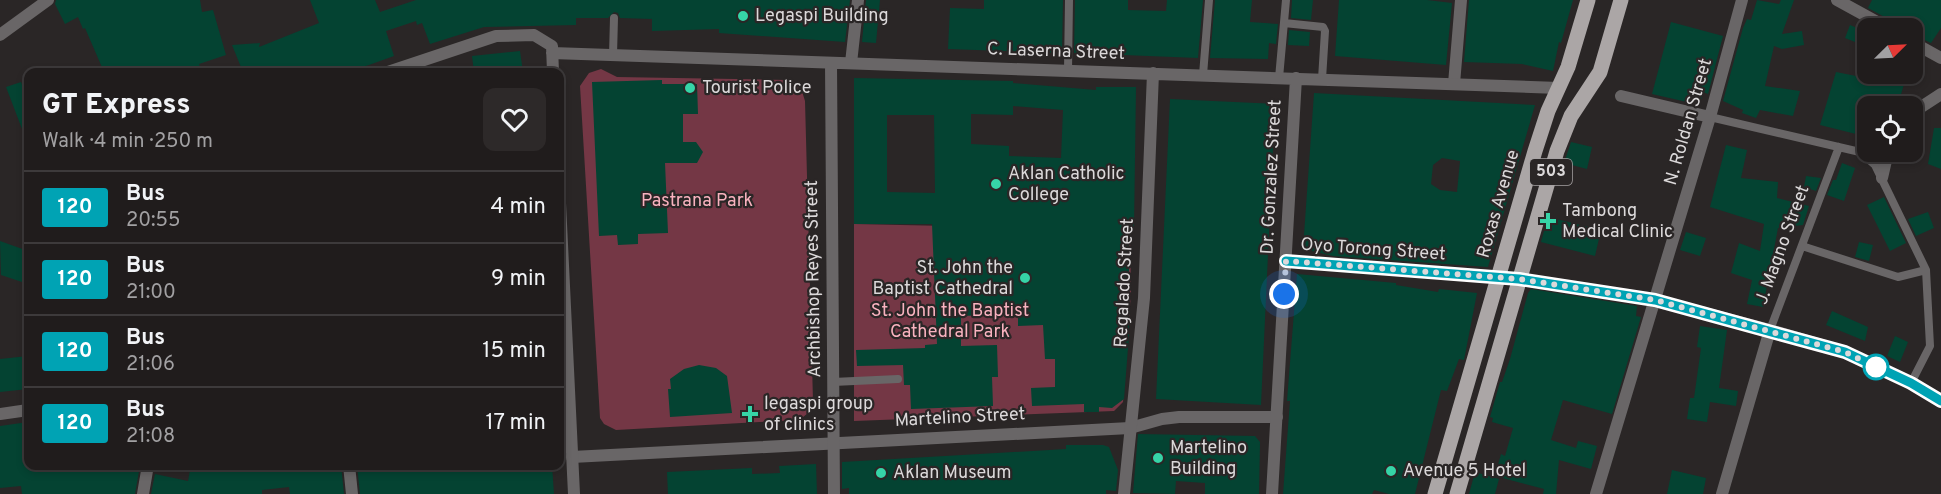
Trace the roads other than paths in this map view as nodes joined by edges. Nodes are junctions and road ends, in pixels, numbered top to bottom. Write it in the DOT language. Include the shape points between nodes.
graph roads {
  1 [pos="48,0"];
  2 [pos="858,0"];
  3 [pos="1069,0"];
  4 [pos="1209,0"];
  5 [pos="1286,0"];
  6 [pos="1461,0"];
  7 [pos="1588,0"];
  8 [pos="1621,0"];
  9 [pos="1742,0"];
  10 [pos="1837,0"];
  11 [pos="614,18"];
  12 [pos="1870,18"];
  13 [pos="1284,23"];
  14 [pos="0,35"];
  15 [pos="1923,48"];
  16 [pos="552,50"];
  17 [pos="612,55"];
  18 [pos="1941,58"];
  19 [pos="831,63"];
  20 [pos="851,63"];
  21 [pos="400,68"];
  22 [pos="553,68"];
  23 [pos="1068,70"];
  24 [pos="1153,73"];
  25 [pos="1203,75"];
  26 [pos="1280,78"];
  27 [pos="1296,78"];
  28 [pos="1322,79"];
  29 [pos="1454,84"];
  30 [pos="1559,88"];
  31 [pos="1941,94"];
  32 [pos="1621,96"];
  33 [pos="1923,106"];
  34 [pos="1710,117"];
  35 [pos="1839,147"];
  36 [pos="1886,162"];
  37 [pos="1882,178"];
  38 [pos="1802,246"];
  39 [pos="1286,261"];
  40 [pos="1926,270"];
  41 [pos="1497,278"];
  42 [pos="1519,279"];
  43 [pos="1655,300"];
  44 [pos="1770,330"];
  45 [pos="564,349"];
  46 [pos="898,379"];
  47 [pos="833,382"];
  48 [pos="1911,383"];
  49 [pos="1941,401"];
  50 [pos="24,411"];
  51 [pos="0,414"];
  52 [pos="1276,417"];
  53 [pos="1130,428"];
  54 [pos="834,442"];
  55 [pos="572,457"];
  56 [pos="147,470"];
  57 [pos="350,470"];
  58 [pos="143,494"];
  59 [pos="352,494"];
  60 [pos="574,494"];
  61 [pos="834,494"];
  62 [pos="1124,494"];
  63 [pos="1272,494"];
  64 [pos="1435,494"];
  65 [pos="1457,494"];
  66 [pos="1596,494"];
  67 [pos="1722,494"];
  1 -- 14 [label="street"];
  2 -- 20 [label="street"];
  3 -- 23 [label="lane"];
  4 -- 25 [label="lane"];
  5 -- 13 [label="lane"];
  6 -- 29 [label="street"];
  7 -- 30 [label="main road, Roxas Avenue / 503"];
  8 -- 42 [label="main road, 503" via="1600,72 1564,131"];
  9 -- 34 [label="street, N. Roldan Street"];
  10 -- 12 [label="street"];
  11 -- 17 [label="lane"];
  13 -- 26 [label="lane"];
  13 -- 28 [label="lane" via="1323,27"];
  15 -- 18 [label="street"];
  16 -- 17 [label="street, C. Laserna Street"];
  16 -- 21 [label="street, C. Laserna Street" via="534,35 496,36"];
  16 -- 22 [label="street"];
  17 -- 19 [label="street, C. Laserna Street"];
  19 -- 20 [label="street, C. Laserna Street"];
  19 -- 47 [label="street, Archbishop Reyes Street"];
  20 -- 23 [label="street, C. Laserna Street"];
  23 -- 24 [label="street, C. Laserna Street"];
  24 -- 25 [label="street, C. Laserna Street"];
  24 -- 53 [label="street, Regalado Street" via="1144,298"];
  25 -- 26 [label="street, C. Laserna Street"];
  26 -- 27 [label="street, C. Laserna Street"];
  27 -- 28 [label="street, C. Laserna Street"];
  27 -- 39 [label="street, Dr. Gonzalez Street"];
  28 -- 29 [label="street, C. Laserna Street"];
  29 -- 30 [label="street, C. Laserna Street"];
  30 -- 41 [label="main road, Roxas Avenue / 503" via="1542,128"];
  31 -- 33 [label="street"];
  32 -- 34 [label="street"];
  34 -- 35 [label="lane"];
  34 -- 43 [label="street, N. Roldan Street"];
  35 -- 37 [label="lane" via="1860,152 1875,165"];
  35 -- 38 [label="lane, J. Magno Street"];
  36 -- 37 [label="street"];
  37 -- 40 [label="lane"];
  38 -- 40 [label="lane" via="1898,277"];
  38 -- 44 [label="lane, J. Magno Street"];
  39 -- 41 [label="street, Oyo Torong Street"];
  39 -- 52 [label="street, Dr. Gonzalez Street"];
  40 -- 48 [label="lane" via="1930,346"];
  41 -- 42 [label="street, Oyo Torong Street"];
  41 -- 64 [label="main road, Roxas Avenue / 503"];
  42 -- 43 [label="street, Oyo Torong Street"];
  42 -- 65 [label="main road, 503"];
  43 -- 44 [label="street, Oyo Torong Street"];
  43 -- 66 [label="street, N. Roldan Street"];
  44 -- 48 [label="street, Oyo Torong Street" via="1845,352"];
  44 -- 67 [label="street, J. Magno Street"];
  45 -- 55 [label="street"];
  46 -- 47 [label="lane"];
  47 -- 54 [label="street, Archbishop Reyes Street"];
  48 -- 49 [label="street, Oyo Torong Street"];
  50 -- 51 [label="street"];
  52 -- 53 [label="street, Martelino Street" via="1179,417"];
  52 -- 63 [label="street, Dr. Gonzalez Street"];
  53 -- 54 [label="street, Martelino Street"];
  53 -- 62 [label="street, Regalado Street"];
  54 -- 55 [label="street, Martelino Street"];
  54 -- 61 [label="street, Archbishop Reyes Street"];
  55 -- 60 [label="street"];
  56 -- 58 [label="street"];
  57 -- 59 [label="street"];
}
